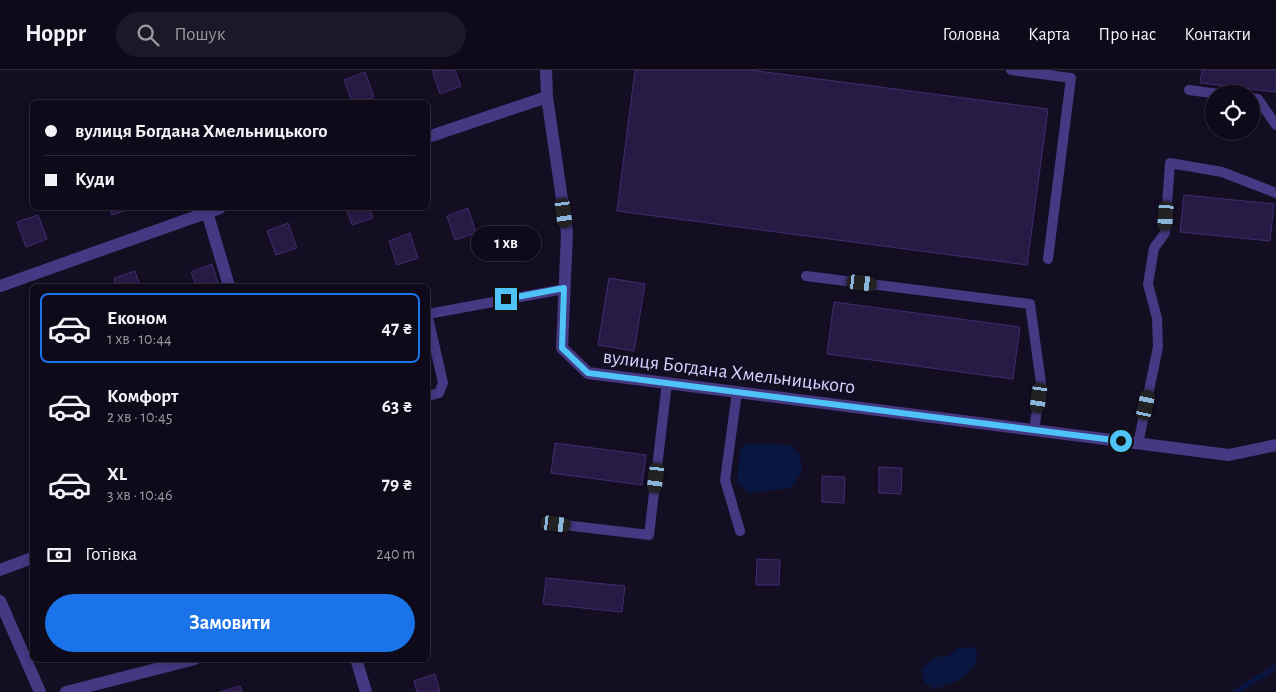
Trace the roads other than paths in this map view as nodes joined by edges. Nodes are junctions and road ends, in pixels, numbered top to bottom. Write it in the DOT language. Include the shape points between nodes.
graph roads {
  1 [pos="546,70"];
  2 [pos="1012,70"];
  3 [pos="1189,90"];
  4 [pos="1205,92"];
  5 [pos="547,97"];
  6 [pos="1260,102"];
  7 [pos="1276,125"];
  8 [pos="430,136"];
  9 [pos="1276,193"];
  10 [pos="214,210"];
  11 [pos="207,212"];
  12 [pos="1048,259"];
  13 [pos="806,276"];
  14 [pos="227,284"];
  15 [pos="0,286"];
  16 [pos="564,288"];
  17 [pos="430,315"];
  18 [pos="430,324"];
  19 [pos="668,383"];
  20 [pos="737,392"];
  21 [pos="430,395"];
  22 [pos="1034,430"];
  23 [pos="1138,444"];
  24 [pos="1276,445"];
  25 [pos="556,524"];
  26 [pos="740,531"];
  27 [pos="30,559"];
  28 [pos="0,570"];
  29 [pos="0,601"];
  30 [pos="183,662"];
  31 [pos="357,662"];
  32 [pos="40,692"];
  33 [pos="66,692"];
  34 [pos="366,692"];
  1 -- 5 [label="street, вулиця Богдана Хмельницького"];
  2 -- 12 [label="lane" via="1071,78"];
  3 -- 4 [label="lane"];
  5 -- 8 [label="street"];
  5 -- 16 [label="street, вулиця Богдана Хмельницького" via="567,233"];
  6 -- 7 [label="lane"];
  9 -- 23 [label="lane" via="1222,172 1170,163 1165,233 1154,248 1148,284 1157,318 1158,347"];
  10 -- 11 [label="street"];
  11 -- 14 [label="street"];
  11 -- 15 [label="street"];
  13 -- 22 [label="lane" via="1030,304 1041,383"];
  16 -- 17 [label="lane"];
  16 -- 19 [label="street, вулиця Богдана Хмельницького" via="562,348 588,373"];
  18 -- 21 [label="lane" via="443,384 439,393"];
  19 -- 20 [label="street, вулиця Богдана Хмельницького"];
  19 -- 25 [label="lane" via="649,535"];
  20 -- 22 [label="street, вулиця Богдана Хмельницького"];
  20 -- 26 [label="lane" via="725,480"];
  22 -- 23 [label="street, вулиця Богдана Хмельницького"];
  23 -- 24 [label="street, вулиця Богдана Хмельницького" via="1229,455"];
  27 -- 28 [label="street"];
  29 -- 32 [label="street"];
  30 -- 33 [label="street"];
  31 -- 34 [label="street"];
}
